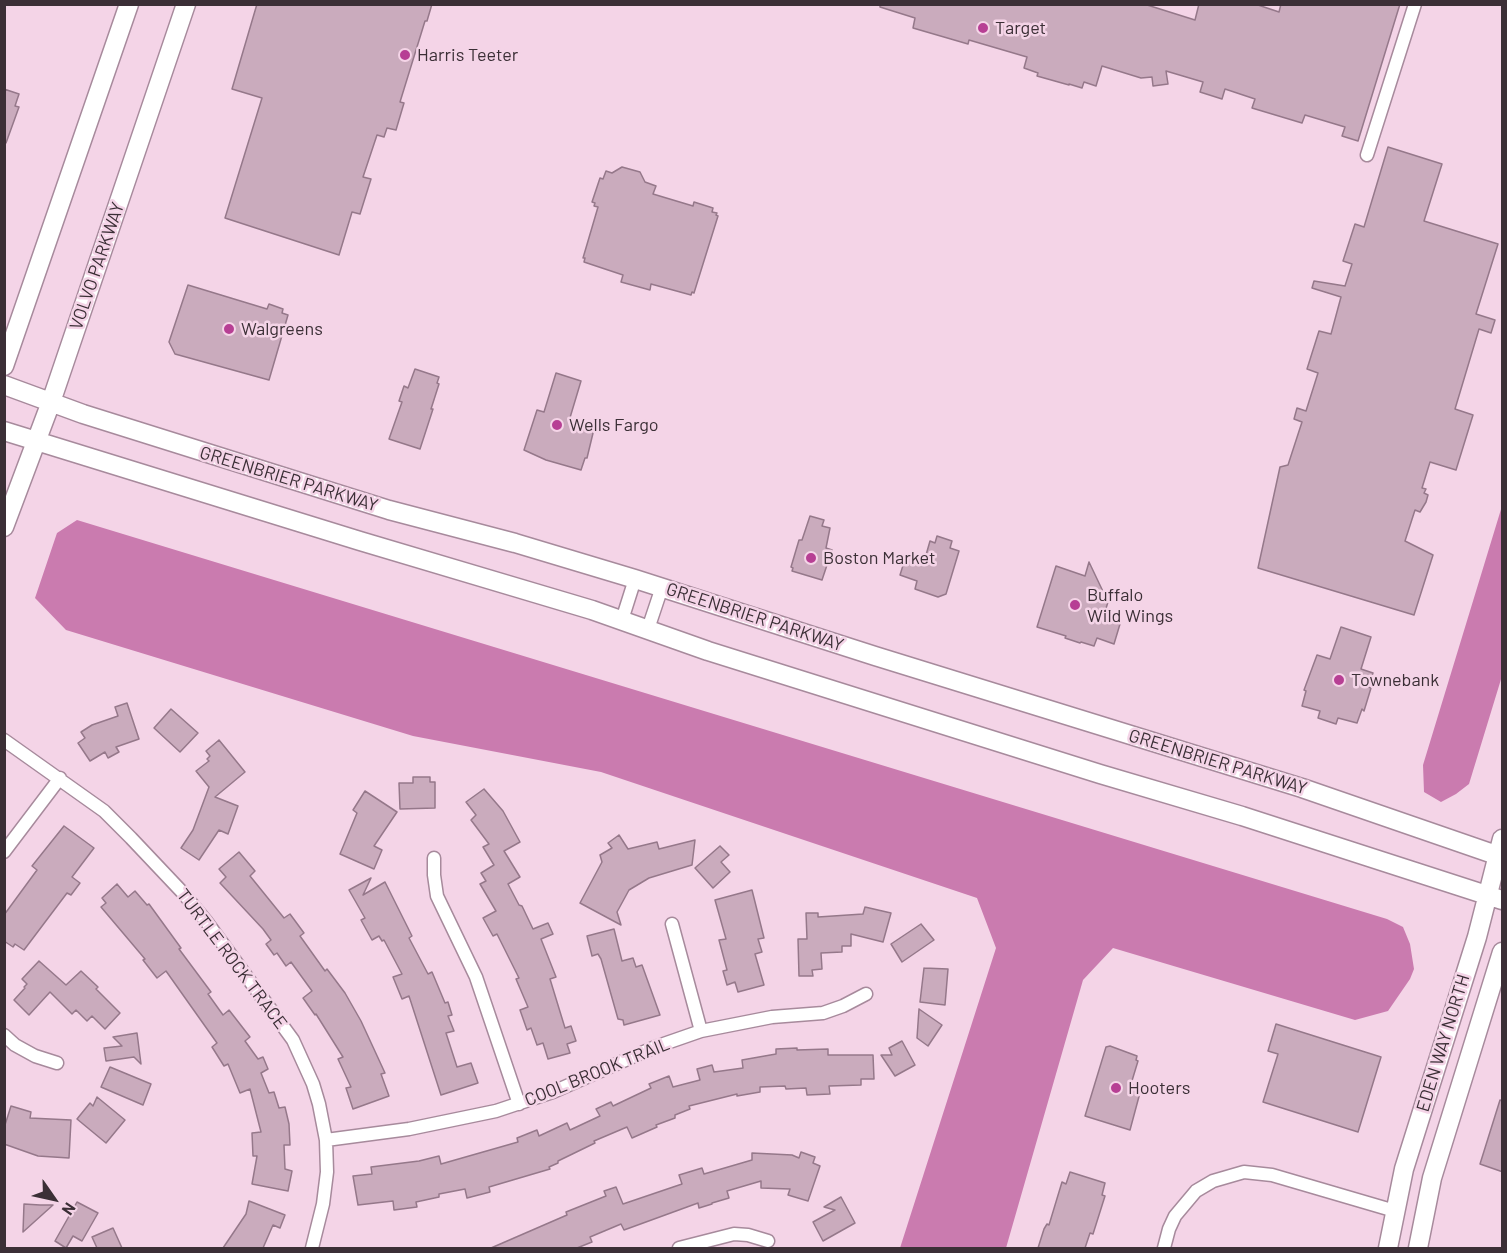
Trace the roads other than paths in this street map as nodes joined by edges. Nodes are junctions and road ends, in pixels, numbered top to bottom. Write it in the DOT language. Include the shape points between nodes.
graph roads {
  1 [pos="129,4"];
  2 [pos="186,4"];
  3 [pos="1415,4"];
  4 [pos="1367,155"];
  5 [pos="4,366"];
  6 [pos="4,385"];
  7 [pos="51,402"];
  8 [pos="4,431"];
  9 [pos="37,440"];
  10 [pos="4,527"];
  11 [pos="635,579"];
  12 [pos="662,587"];
  13 [pos="622,620"];
  14 [pos="648,629"];
  15 [pos="4,740"];
  16 [pos="60,778"];
  17 [pos="1501,850"];
  18 [pos="4,852"];
  19 [pos="434,858"];
  20 [pos="1495,897"];
  21 [pos="672,924"];
  22 [pos="1503,952"];
  23 [pos="866,994"];
  24 [pos="701,1031"];
  25 [pos="4,1035"];
  26 [pos="57,1063"];
  27 [pos="519,1104"];
  28 [pos="326,1140"];
  29 [pos="1395,1210"];
  30 [pos="768,1241"];
  31 [pos="312,1248"];
  32 [pos="679,1248"];
  33 [pos="1164,1248"];
  34 [pos="1388,1248"];
  35 [pos="1418,1248"];
  1 -- 5 [label="main road"];
  2 -- 7 [label="main road, VOLVO PARKWAY"];
  3 -- 4 [label="street"];
  6 -- 7 [label="main road, GREENBRIER PARKWAY"];
  7 -- 9 [label="main road, VOLVO PARKWAY"];
  7 -- 11 [label="main road, GREENBRIER PARKWAY" via="389,510"];
  8 -- 9 [label="main road, GREENBRIER PARKWAY"];
  9 -- 10 [label="main road, VOLVO PARKWAY"];
  9 -- 13 [label="main road, GREENBRIER PARKWAY"];
  11 -- 12 [label="main road, GREENBRIER PARKWAY"];
  11 -- 13 [label="street"];
  12 -- 14 [label="street"];
  12 -- 17 [label="main road, GREENBRIER PARKWAY"];
  13 -- 14 [label="main road, GREENBRIER PARKWAY"];
  14 -- 20 [label="main road, GREENBRIER PARKWAY"];
  15 -- 16 [label="street, TURTLE ROCK TRACE"];
  16 -- 18 [label="street"];
  16 -- 28 [label="street, TURTLE ROCK TRACE" via="104,811 139,846 183,893 242,968 301,1056 319,1104"];
  17 -- 20 [label="main road, EDEN WAY NORTH"];
  19 -- 27 [label="street" via="437,896 476,976"];
  20 -- 29 [label="main road, EDEN WAY NORTH" via="1477,937 1404,1169"];
  21 -- 24 [label="street"];
  22 -- 35 [label="main road, EDEN WAY NORTH" via="1432,1178"];
  23 -- 24 [label="street, COOL BROOK TRAIL" via="823,1013 772,1017"];
  24 -- 27 [label="street, COOL BROOK TRAIL"];
  25 -- 26 [label="street" via="35,1056"];
  27 -- 28 [label="street, COOL BROOK TRAIL" via="440,1124"];
  28 -- 31 [label="street, TURTLE ROCK TRACE" via="323,1204"];
  29 -- 33 [label="street" via="1272,1175 1244,1172 1213,1181 1196,1191 1175,1216"];
  29 -- 34 [label="main road, EDEN WAY NORTH"];
  30 -- 32 [label="street" via="734,1234"];
}
